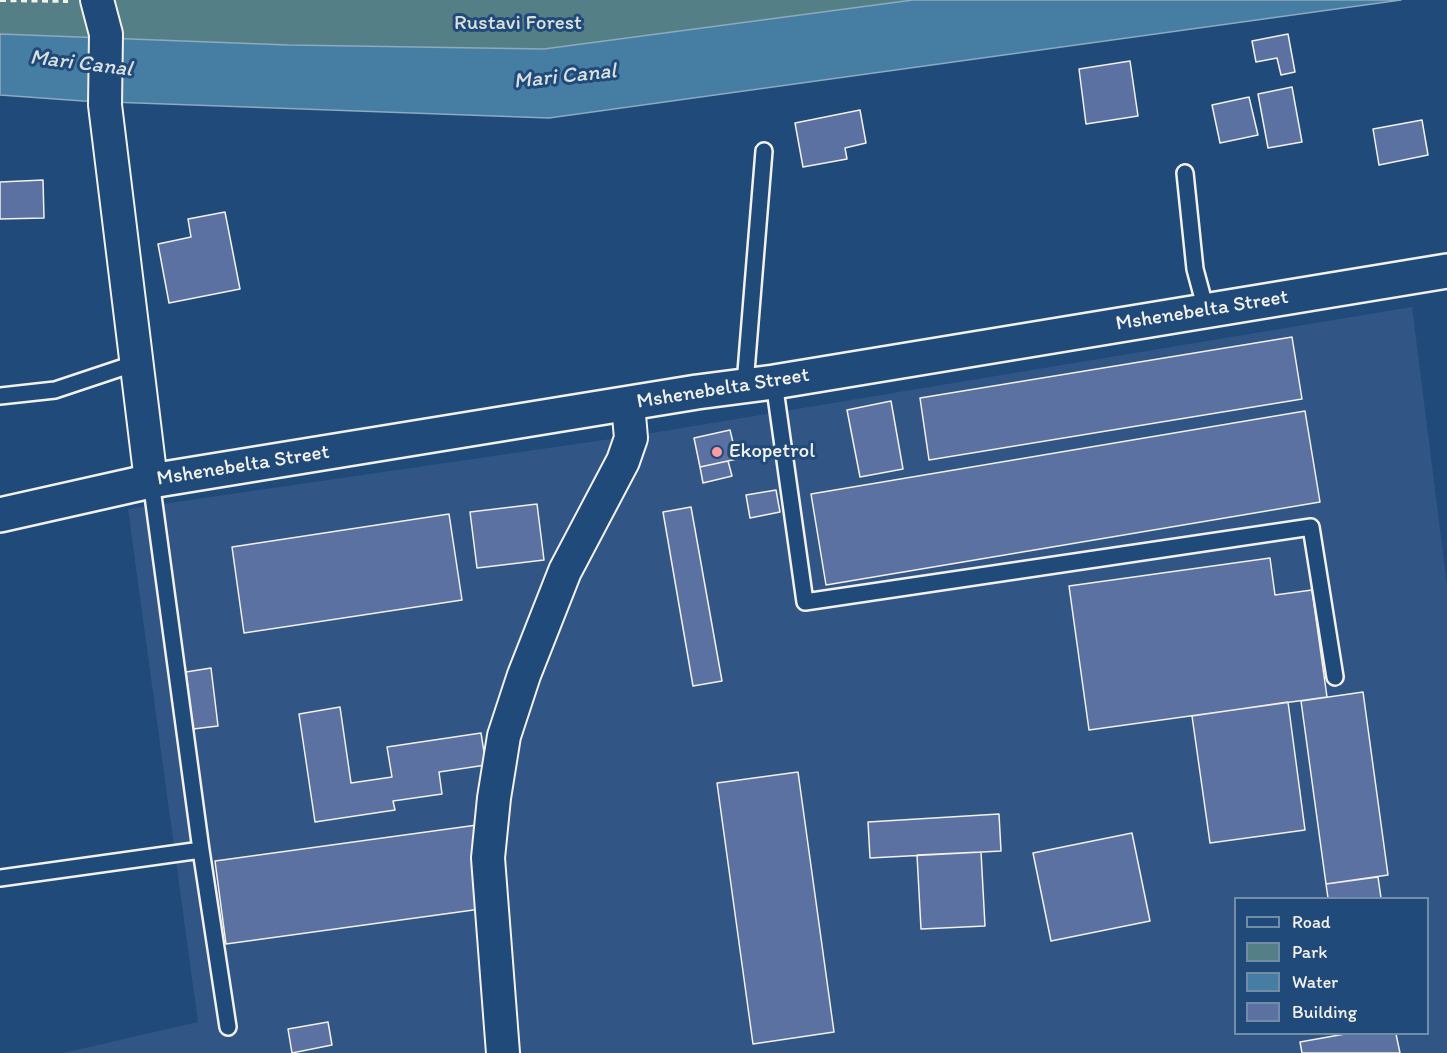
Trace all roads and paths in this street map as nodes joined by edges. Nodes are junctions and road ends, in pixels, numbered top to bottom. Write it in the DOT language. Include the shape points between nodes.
graph roads {
  1 [pos="0,0"];
  2 [pos="98,1"];
  3 [pos="764,151"];
  4 [pos="1185,172"];
  5 [pos="1447,271"];
  6 [pos="1206,310"];
  7 [pos="136,363"];
  8 [pos="759,383"];
  9 [pos="0,396"];
  10 [pos="628,404"];
  11 [pos="151,481"];
  12 [pos="0,515"];
  13 [pos="1335,677"];
  14 [pos="201,850"];
  15 [pos="0,878"];
  16 [pos="228,1027"];
  17 [pos="503,1053"];
  1 -- 2 [label="path"];
  2 -- 7 [label="street" via="106,34 105,105"];
  3 -- 8 [label="lane"];
  4 -- 6 [label="lane" via="1196,269"];
  5 -- 6 [label="main road, Mshenebelta Street"];
  6 -- 8 [label="main road, Mshenebelta Street"];
  7 -- 9 [label="lane" via="55,390"];
  7 -- 11 [label="street"];
  8 -- 10 [label="main road, Mshenebelta Street"];
  8 -- 13 [label="lane" via="805,602 1311,528"];
  10 -- 11 [label="main road, Mshenebelta Street"];
  10 -- 17 [label="street" via="631,438 623,461 565,571 504,736 488,858"];
  11 -- 12 [label="main road, Mshenebelta Street"];
  11 -- 14 [label="lane"];
  14 -- 15 [label="lane"];
  14 -- 16 [label="lane"];
}
